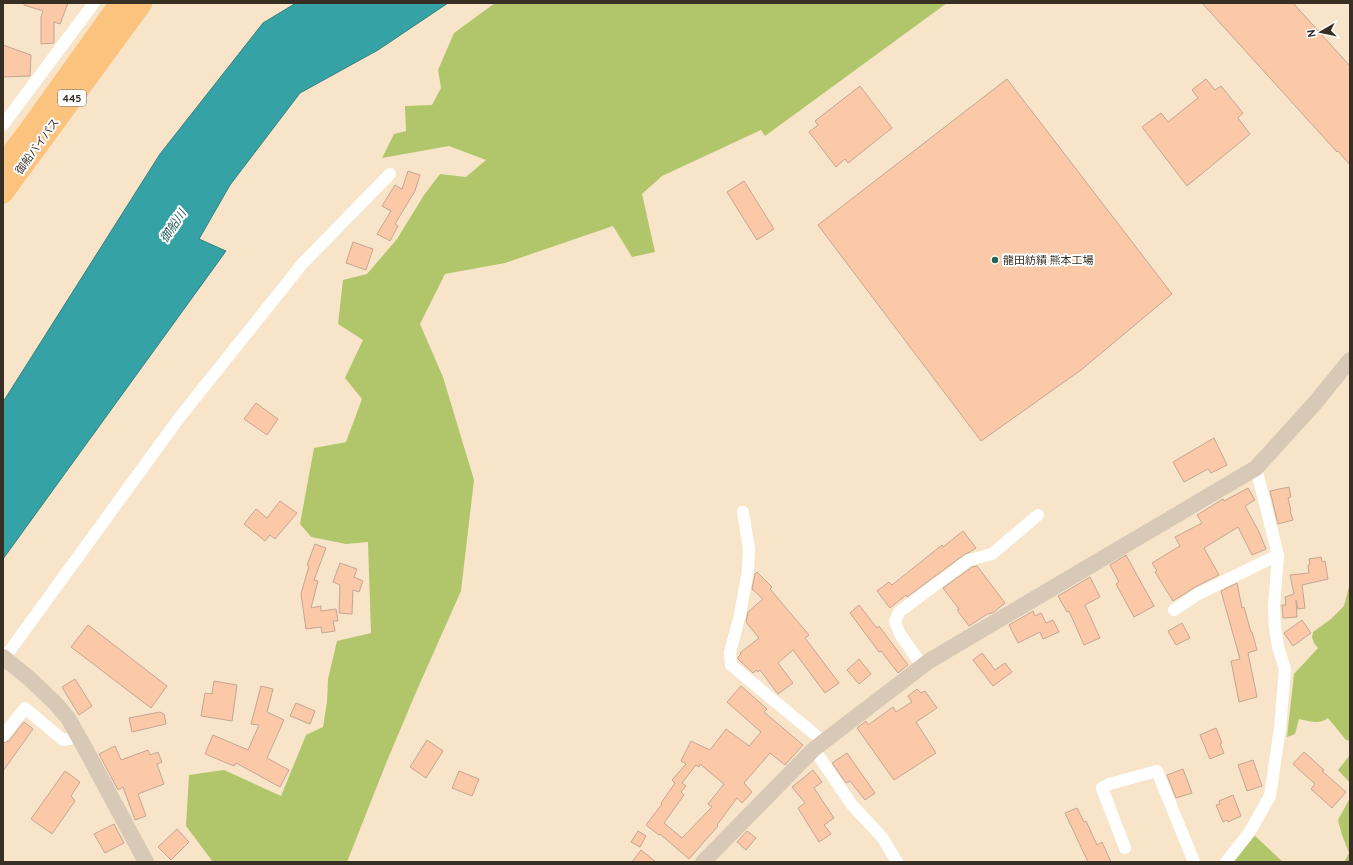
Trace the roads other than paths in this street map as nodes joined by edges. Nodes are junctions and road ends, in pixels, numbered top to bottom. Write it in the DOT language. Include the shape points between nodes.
graph roads {
  1 [pos="94,3"];
  2 [pos="120,3"];
  3 [pos="142,3"];
  4 [pos="3,125"];
  5 [pos="3,164"];
  6 [pos="390,174"];
  7 [pos="3,192"];
  8 [pos="1350,360"];
  9 [pos="1256,468"];
  10 [pos="743,512"];
  11 [pos="1038,515"];
  12 [pos="1278,555"];
  13 [pos="1174,610"];
  14 [pos="4,658"];
  15 [pos="922,667"];
  16 [pos="3,736"];
  17 [pos="79,737"];
  18 [pos="819,745"];
  19 [pos="1125,848"];
  20 [pos="146,862"];
  21 [pos="703,862"];
  22 [pos="897,862"];
  23 [pos="1194,862"];
  24 [pos="1226,862"];
  1 -- 4 [label="street"];
  2 -- 5 [label="highway, 御船バイパス / 445"];
  3 -- 7 [label="highway, 御船バイパス / 445"];
  6 -- 14 [label="street" via="303,263 179,418"];
  8 -- 9 [label="street"];
  9 -- 12 [label="street"];
  9 -- 15 [label="street"];
  10 -- 18 [label="street" via="749,549 748,570 730,652 732,665"];
  11 -- 15 [label="street" via="992,554 969,560 898,612 895,622 900,634"];
  12 -- 13 [label="street" via="1198,594"];
  12 -- 24 [label="street" via="1274,628 1285,669 1270,796 1249,832"];
  14 -- 17 [label="street" via="30,678 56,704"];
  15 -- 18 [label="street"];
  16 -- 17 [label="street" via="25,708 63,740"];
  17 -- 20 [label="street"];
  18 -- 21 [label="street"];
  18 -- 22 [label="street" via="852,805 882,837"];
  19 -- 23 [label="street" via="1102,788 1157,771"];
}
